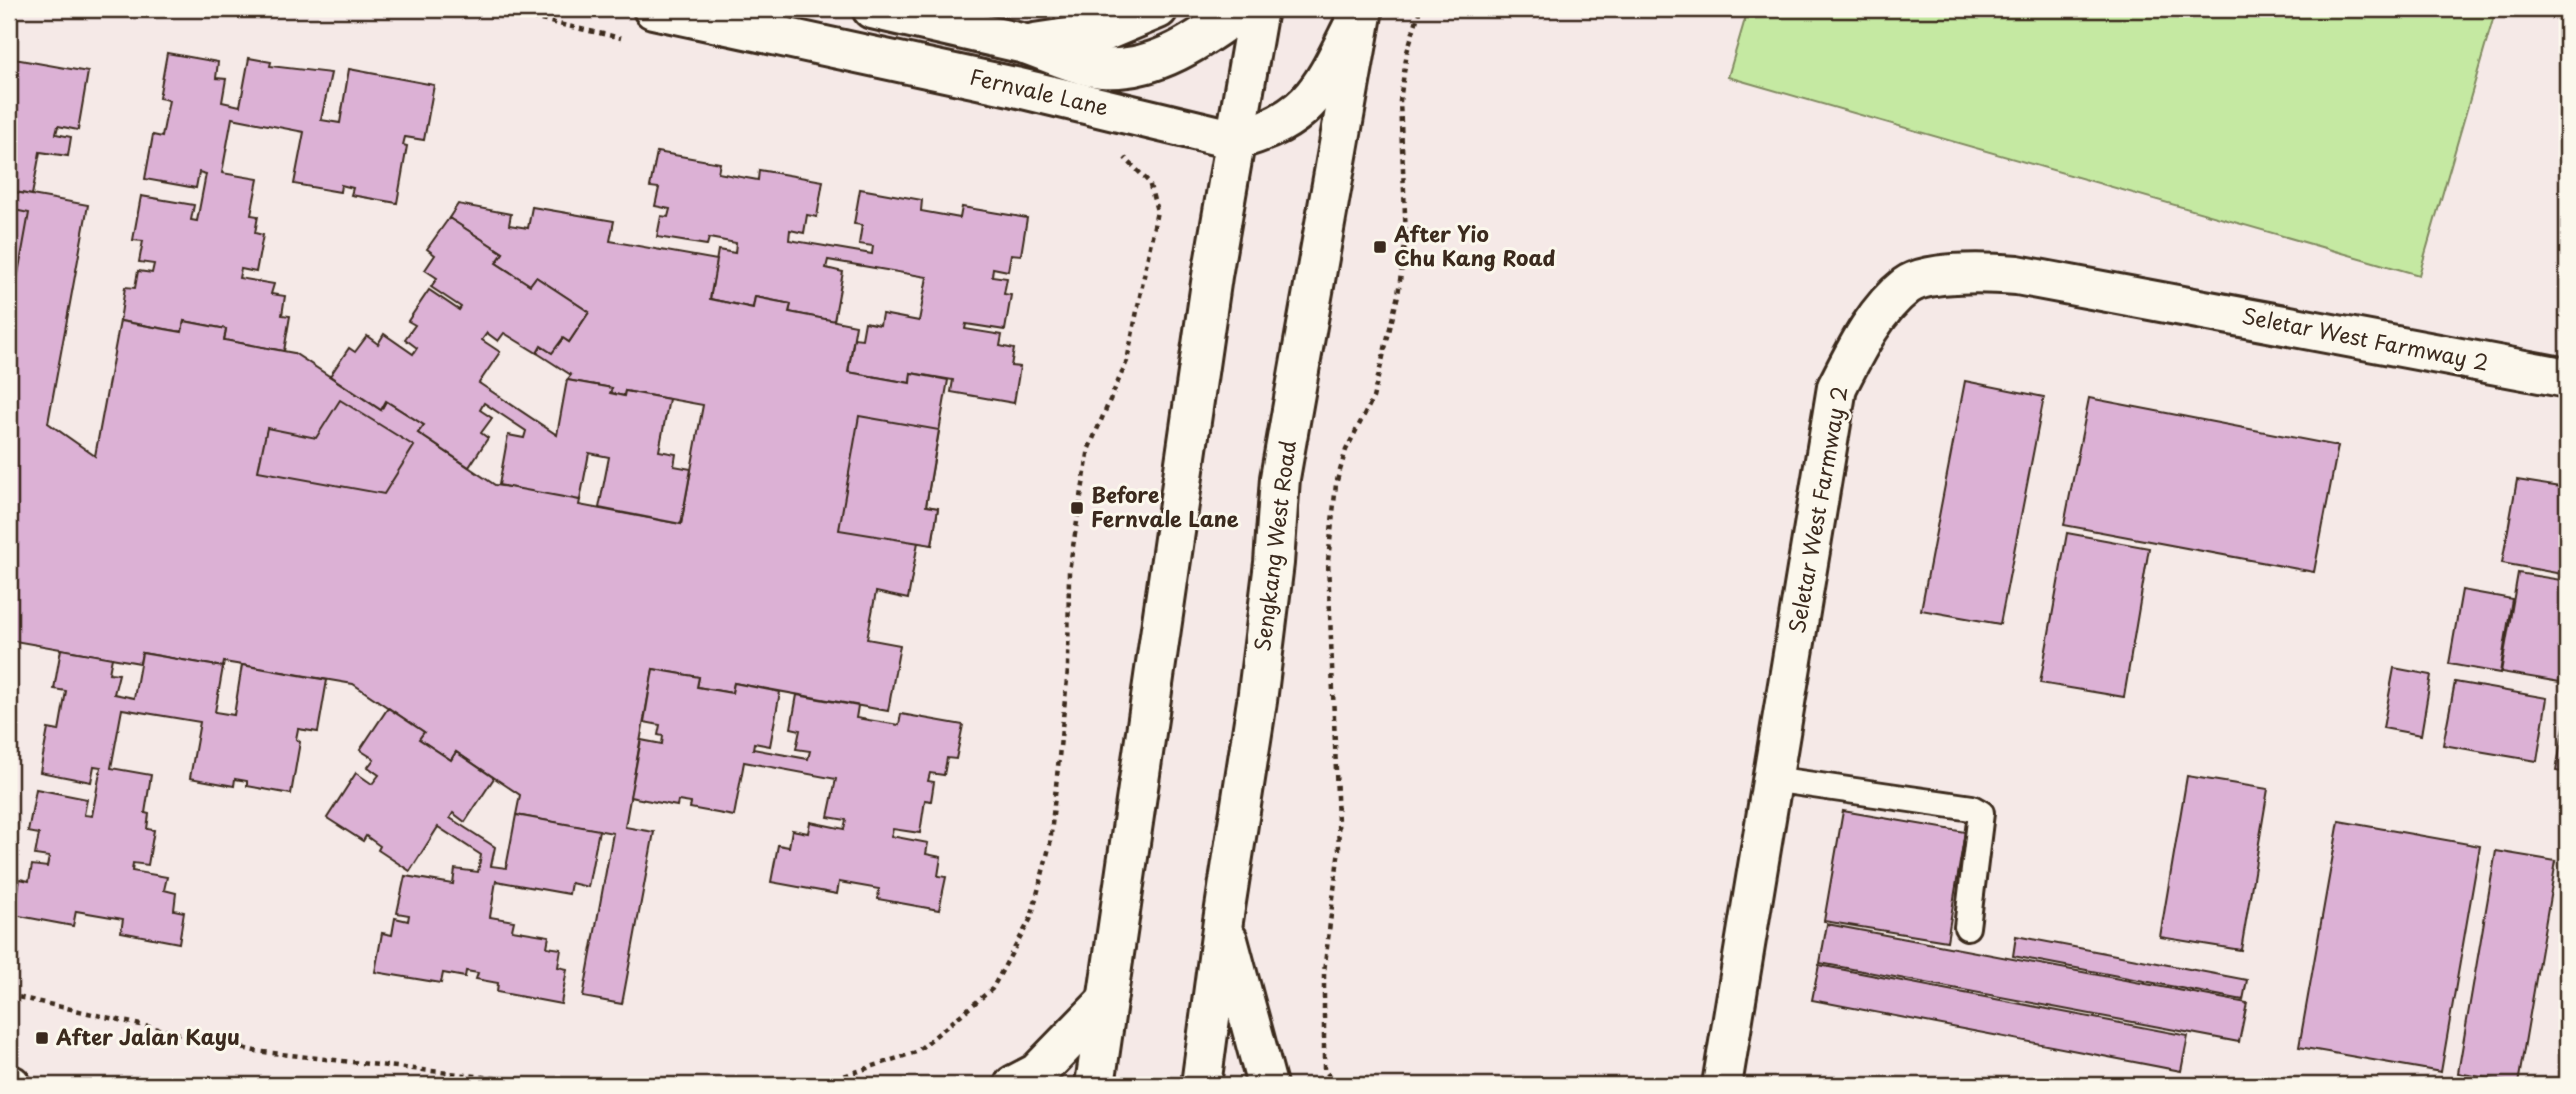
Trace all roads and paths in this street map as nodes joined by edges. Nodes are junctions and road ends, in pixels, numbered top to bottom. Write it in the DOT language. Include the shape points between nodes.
graph roads {
  1 [pos="653,9"];
  2 [pos="872,9"];
  3 [pos="1158,9"];
  4 [pos="1242,9"];
  5 [pos="1258,9"];
  6 [pos="1362,9"];
  7 [pos="1420,9"];
  8 [pos="776,21"];
  9 [pos="1025,44"];
  10 [pos="1236,140"];
  11 [pos="1157,211"];
  12 [pos="2567,378"];
  13 [pos="1772,779"];
  14 [pos="1223,921"];
  15 [pos="1968,927"];
  16 [pos="9,995"];
  17 [pos="1105,1003"];
  18 [pos="555,1085"];
  19 [pos="816,1085"];
  20 [pos="1014,1085"];
  21 [pos="1095,1085"];
  22 [pos="1201,1085"];
  23 [pos="1267,1085"];
  24 [pos="1336,1085"];
  25 [pos="1721,1085"];
  1 -- 8 [label="main road, Fernvale Lane"];
  2 -- 9 [label="main road"];
  3 -- 9 [label="main road" via="1101,33"];
  4 -- 9 [label="main road" via="1197,43 1134,67 1100,68"];
  5 -- 10 [label="main road"];
  6 -- 10 [label="main road, Fernvale Lane" via="1311,101 1270,131"];
  6 -- 14 [label="main road, Sengkang West Road" via="1280,478 1258,701"];
  7 -- 24 [label="path" via="1400,101 1406,237 1398,295 1373,398 1346,450 1336,484 1328,561 1339,849 1324,972 1324,1069"];
  8 -- 10 [label="main road, Fernvale Lane"];
  10 -- 17 [label="main road"];
  11 -- 19 [label="path" via="1127,361 1089,448 1069,572 1068,670 1050,844 1031,918 992,989 916,1052"];
  12 -- 13 [label="main road, Seletar West Farmway 2" via="2017,275 1961,272 1908,285 1866,330 1837,387"];
  13 -- 15 [label="lane" via="1981,813"];
  13 -- 25 [label="main road, Seletar West Farmway 2"];
  14 -- 22 [label="main road, Sengkang West Road"];
  14 -- 23 [label="main road"];
  16 -- 18 [label="path" via="255,1051"];
  17 -- 20 [label="main road" via="1037,1073"];
  17 -- 21 [label="main road"];
}
